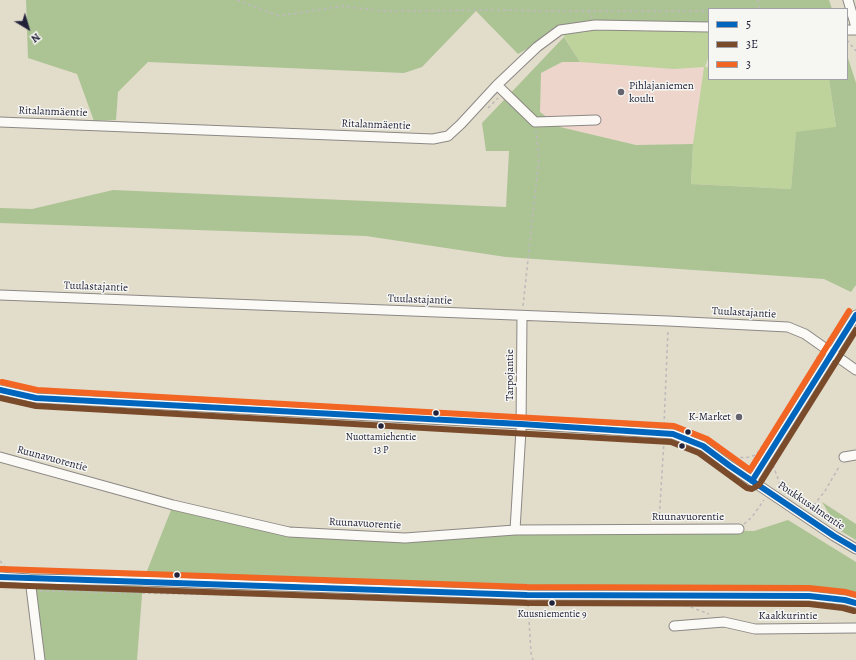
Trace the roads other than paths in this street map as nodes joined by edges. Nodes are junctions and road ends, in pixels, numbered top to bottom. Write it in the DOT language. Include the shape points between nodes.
graph roads {
  1 [pos="848,0"];
  2 [pos="708,27"];
  3 [pos="856,27"];
  4 [pos="497,85"];
  5 [pos="596,120"];
  6 [pos="0,122"];
  7 [pos="0,295"];
  8 [pos="856,315"];
  9 [pos="522,316"];
  10 [pos="831,353"];
  11 [pos="856,370"];
  12 [pos="0,390"];
  13 [pos="521,424"];
  14 [pos="856,455"];
  15 [pos="844,457"];
  16 [pos="0,458"];
  17 [pos="752,481"];
  18 [pos="738,529"];
  19 [pos="515,530"];
  20 [pos="856,549"];
  21 [pos="0,577"];
  22 [pos="30,579"];
  23 [pos="856,603"];
  24 [pos="674,626"];
  25 [pos="856,628"];
  26 [pos="40,660"];
  1 -- 3 [label="street"];
  2 -- 4 [label="street, Ritalanmäentie" via="595,25 560,30 536,47"];
  4 -- 5 [label="street" via="535,122"];
  4 -- 6 [label="street, Ritalanmäentie" via="448,136 433,139"];
  7 -- 9 [label="street, Tuulastajantie"];
  8 -- 10 [label="street"];
  9 -- 10 [label="street, Tuulastajantie" via="788,327 805,334"];
  9 -- 13 [label="street, Tarpojantie"];
  10 -- 11 [label="street, Tuulastajantie"];
  10 -- 17 [label="street"];
  12 -- 13 [label="street, Poukkusalmentie" via="36,398"];
  13 -- 17 [label="street, Poukkusalmentie" via="673,434 703,446"];
  13 -- 19 [label="street, Tarpojantie"];
  14 -- 15 [label="street"];
  16 -- 19 [label="street, Ruunavuorentie" via="173,505 289,532 405,538"];
  17 -- 20 [label="street, Poukkusalmentie"];
  18 -- 19 [label="street, Ruunavuorentie"];
  21 -- 22 [label="street"];
  22 -- 23 [label="street" via="527,594 809,596"];
  22 -- 26 [label="street"];
  24 -- 25 [label="street, Kaakkurintie" via="724,622 755,629"];
}
